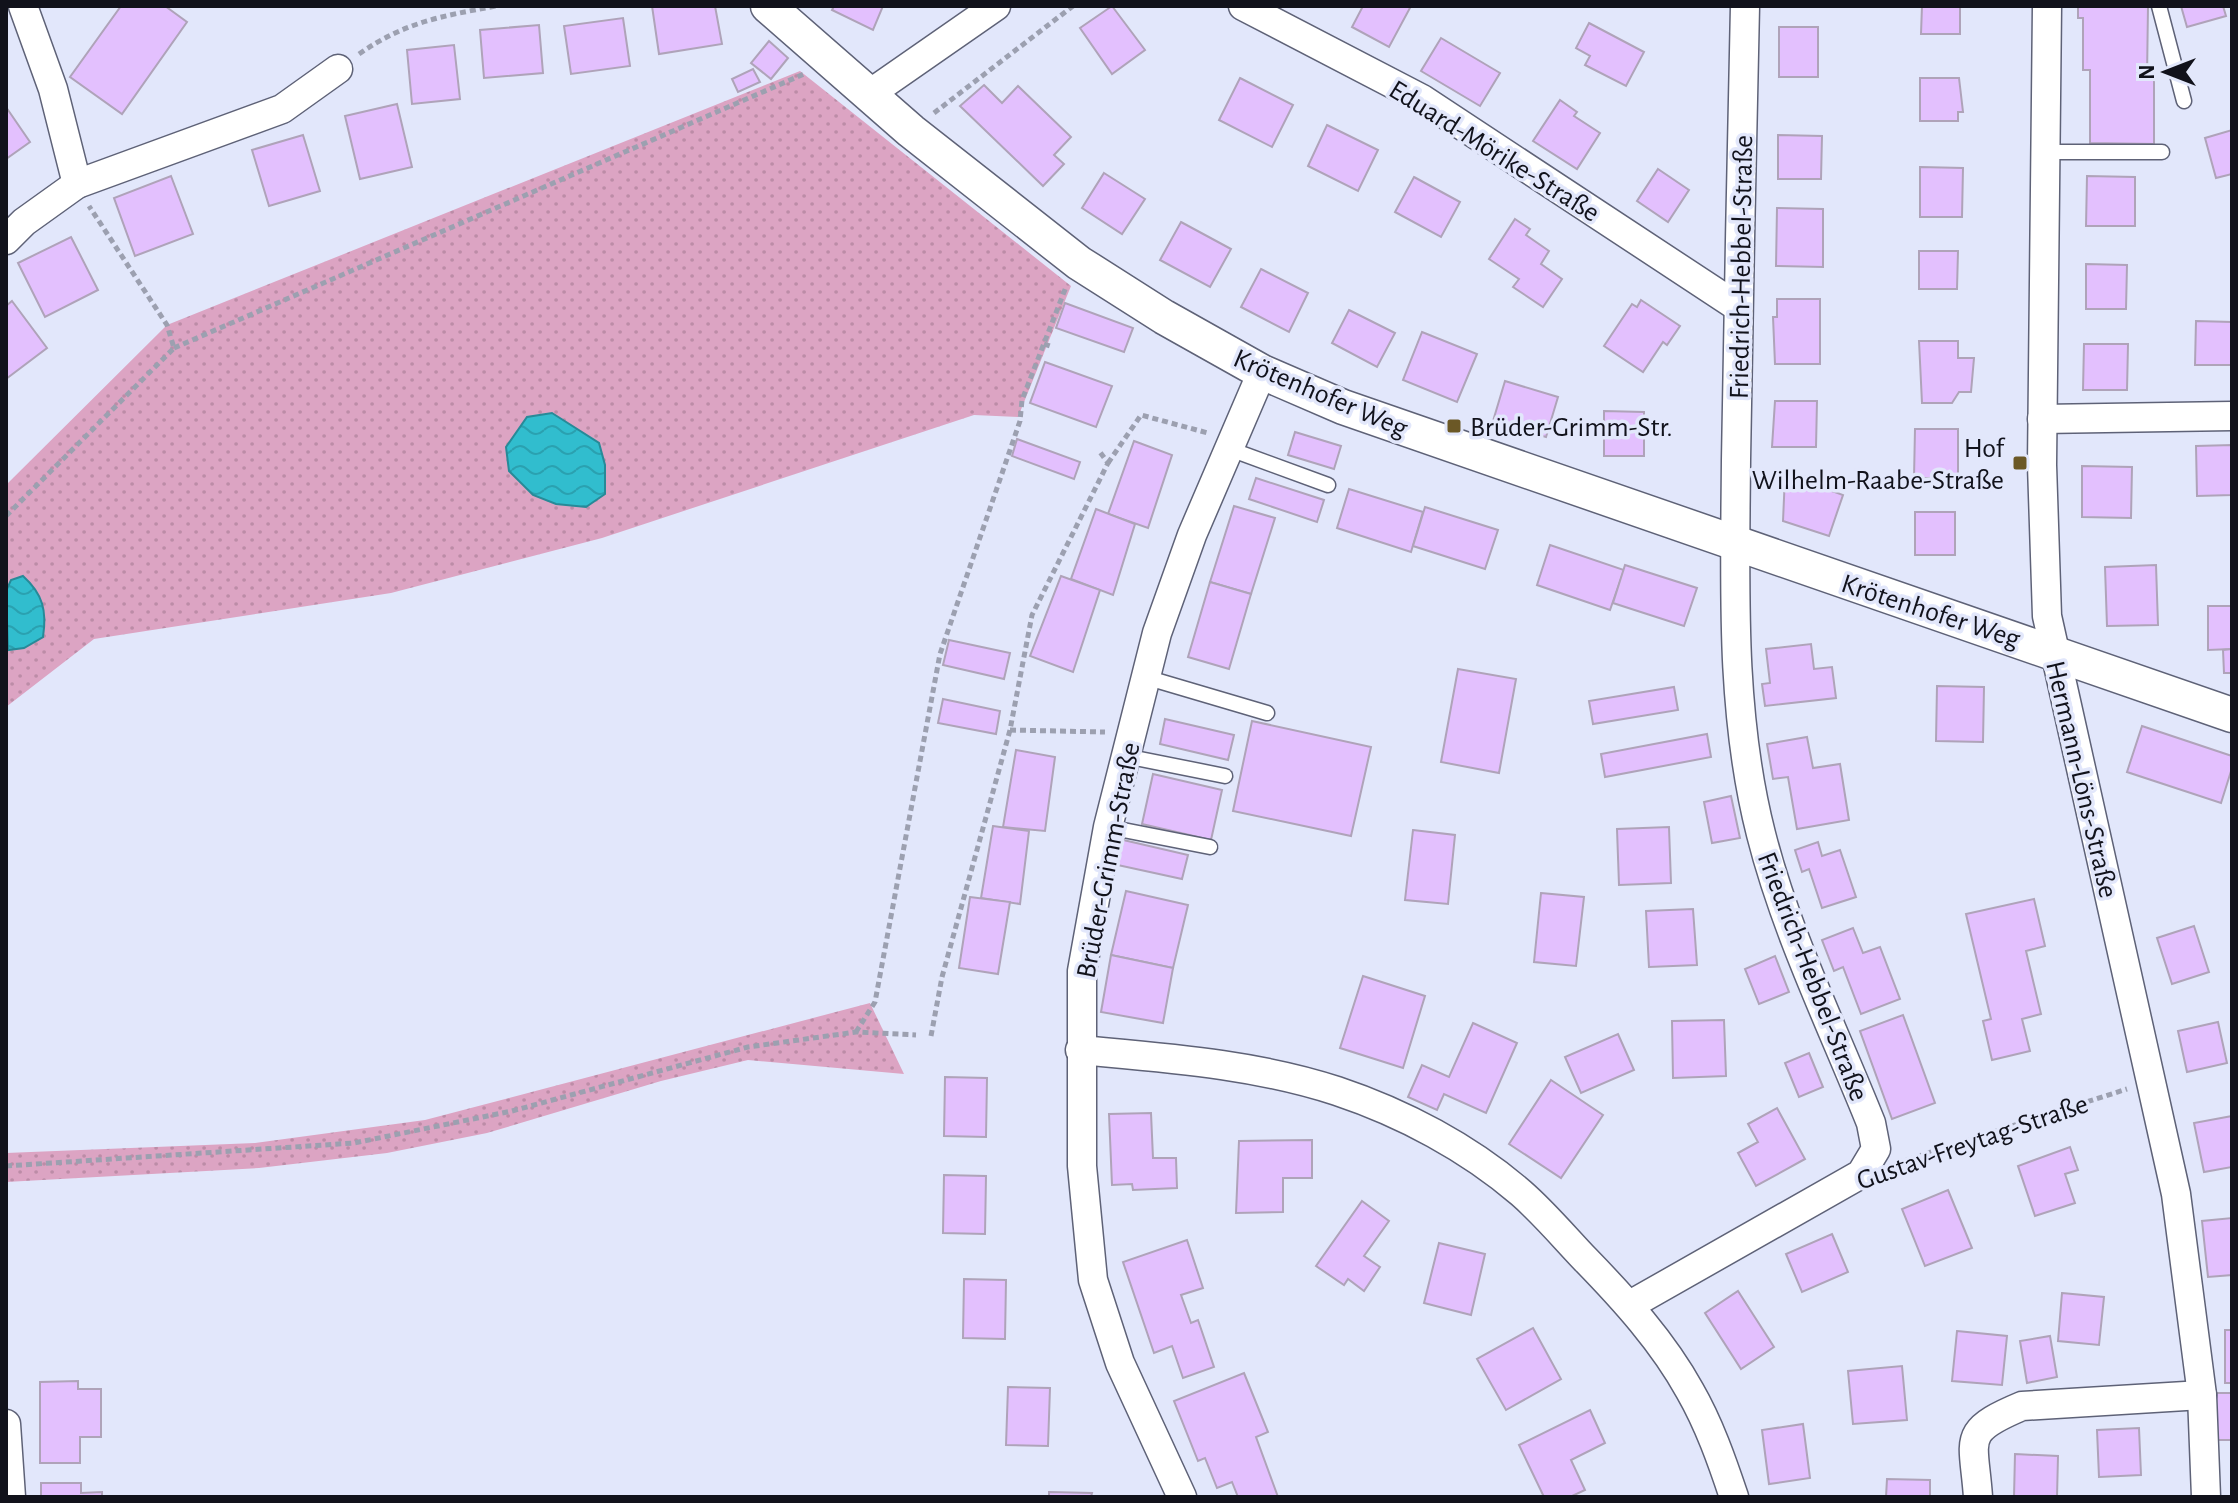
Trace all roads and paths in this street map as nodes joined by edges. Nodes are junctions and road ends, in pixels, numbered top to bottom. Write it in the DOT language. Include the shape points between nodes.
graph roads {
  1 [pos="23,6"];
  2 [pos="496,6"];
  3 [pos="768,6"];
  4 [pos="996,6"];
  5 [pos="1073,6"];
  6 [pos="1243,6"];
  7 [pos="1745,6"];
  8 [pos="2047,6"];
  9 [pos="2159,6"];
  10 [pos="831,62"];
  11 [pos="338,69"];
  12 [pos="868,95"];
  13 [pos="2184,101"];
  14 [pos="911,131"];
  15 [pos="2044,152"];
  16 [pos="2162,152"];
  17 [pos="77,184"];
  18 [pos="6,240"];
  19 [pos="1079,263"];
  20 [pos="1738,307"];
  21 [pos="1044,344"];
  22 [pos="1053,347"];
  23 [pos="174,348"];
  24 [pos="1262,372"];
  25 [pos="2232,416"];
  26 [pos="2042,419"];
  27 [pos="1228,444"];
  28 [pos="1100,452"];
  29 [pos="1108,463"];
  30 [pos="1328,485"];
  31 [pos="6,516"];
  32 [pos="1735,545"];
  33 [pos="2054,651"];
  34 [pos="1145,677"];
  35 [pos="1267,713"];
  36 [pos="2232,715"];
  37 [pos="1010,730"];
  38 [pos="1128,745"];
  39 [pos="1225,776"];
  40 [pos="1108,827"];
  41 [pos="1210,847"];
  42 [pos="856,1032"];
  43 [pos="916,1035"];
  44 [pos="931,1036"];
  45 [pos="1080,1050"];
  46 [pos="2152,1081"];
  47 [pos="6,1166"];
  48 [pos="1861,1174"];
  49 [pos="1630,1305"];
  50 [pos="2202,1395"];
  51 [pos="6,1424"];
  52 [pos="11,1497"];
  53 [pos="1182,1497"];
  54 [pos="1734,1497"];
  55 [pos="1978,1497"];
  56 [pos="2206,1497"];
  1 -- 17 [label="street" via="53,89"];
  2 -- 11 [label="path" via="424,20 389,33"];
  3 -- 10 [label="street, Krötenhofer Weg"];
  4 -- 12 [label="street"];
  5 -- 14 [label="path"];
  6 -- 20 [label="street, Eduard-Mörike-Straße" via="1422,99"];
  7 -- 20 [label="street, Friedrich-Hebbel-Straße"];
  8 -- 15 [label="street, Hermann-Löns-Straße"];
  9 -- 13 [label="lane"];
  10 -- 12 [label="street, Krötenhofer Weg"];
  10 -- 23 [label="path"];
  11 -- 17 [label="street" via="282,109"];
  12 -- 14 [label="street, Krötenhofer Weg"];
  14 -- 19 [label="street, Krötenhofer Weg"];
  15 -- 16 [label="lane"];
  15 -- 26 [label="street, Hermann-Löns-Straße"];
  17 -- 18 [label="street"];
  17 -- 23 [label="path" via="102,231 167,325"];
  19 -- 21 [label="path"];
  19 -- 24 [label="street, Krötenhofer Weg"];
  20 -- 32 [label="street, Friedrich-Hebbel-Straße"];
  21 -- 22 [label="path"];
  21 -- 42 [label="path" via="940,654 875,1002"];
  23 -- 31 [label="path"];
  24 -- 27 [label="street, Brüder-Grimm-Straße"];
  24 -- 32 [label="street, Krötenhofer Weg" via="1343,407"];
  25 -- 26 [label="street"];
  26 -- 33 [label="street, Hermann-Löns-Straße" via="2047,616"];
  27 -- 29 [label="path" via="1141,415"];
  27 -- 30 [label="lane"];
  27 -- 34 [label="street, Brüder-Grimm-Straße"];
  28 -- 29 [label="path"];
  29 -- 37 [label="path" via="1032,615"];
  32 -- 33 [label="street, Krötenhofer Weg"];
  32 -- 48 [label="street, Friedrich-Hebbel-Straße" via="1741,715 1761,833 1781,901 1871,1123 1876,1149"];
  33 -- 36 [label="street, Krötenhofer Weg"];
  33 -- 46 [label="street, Hermann-Löns-Straße"];
  34 -- 35 [label="lane"];
  34 -- 38 [label="street, Brüder-Grimm-Straße"];
  37 -- 38 [label="path"];
  37 -- 44 [label="path" via="942,977"];
  38 -- 39 [label="lane"];
  38 -- 40 [label="street, Brüder-Grimm-Straße"];
  40 -- 41 [label="lane"];
  40 -- 45 [label="street, Brüder-Grimm-Straße" via="1082,971"];
  42 -- 43 [label="path"];
  42 -- 47 [label="path" via="748,1047 512,1111 354,1143"];
  45 -- 49 [label="street" via="1263,1073 1337,1091 1408,1119 1475,1158 1522,1194"];
  45 -- 53 [label="street, Brüder-Grimm-Straße" via="1082,1166 1093,1280 1120,1363"];
  46 -- 48 [label="path, Gustav-Freytag-Straße"];
  46 -- 50 [label="street, Hermann-Löns-Straße" via="2176,1194"];
  48 -- 49 [label="street, Gustav-Freytag-Straße"];
  49 -- 54 [label="street" via="1690,1390"];
  50 -- 55 [label="street" via="2022,1406 1997,1416 1981,1427 1973,1443"];
  50 -- 56 [label="street, Hermann-Löns-Straße"];
  51 -- 52 [label="street"];
}
